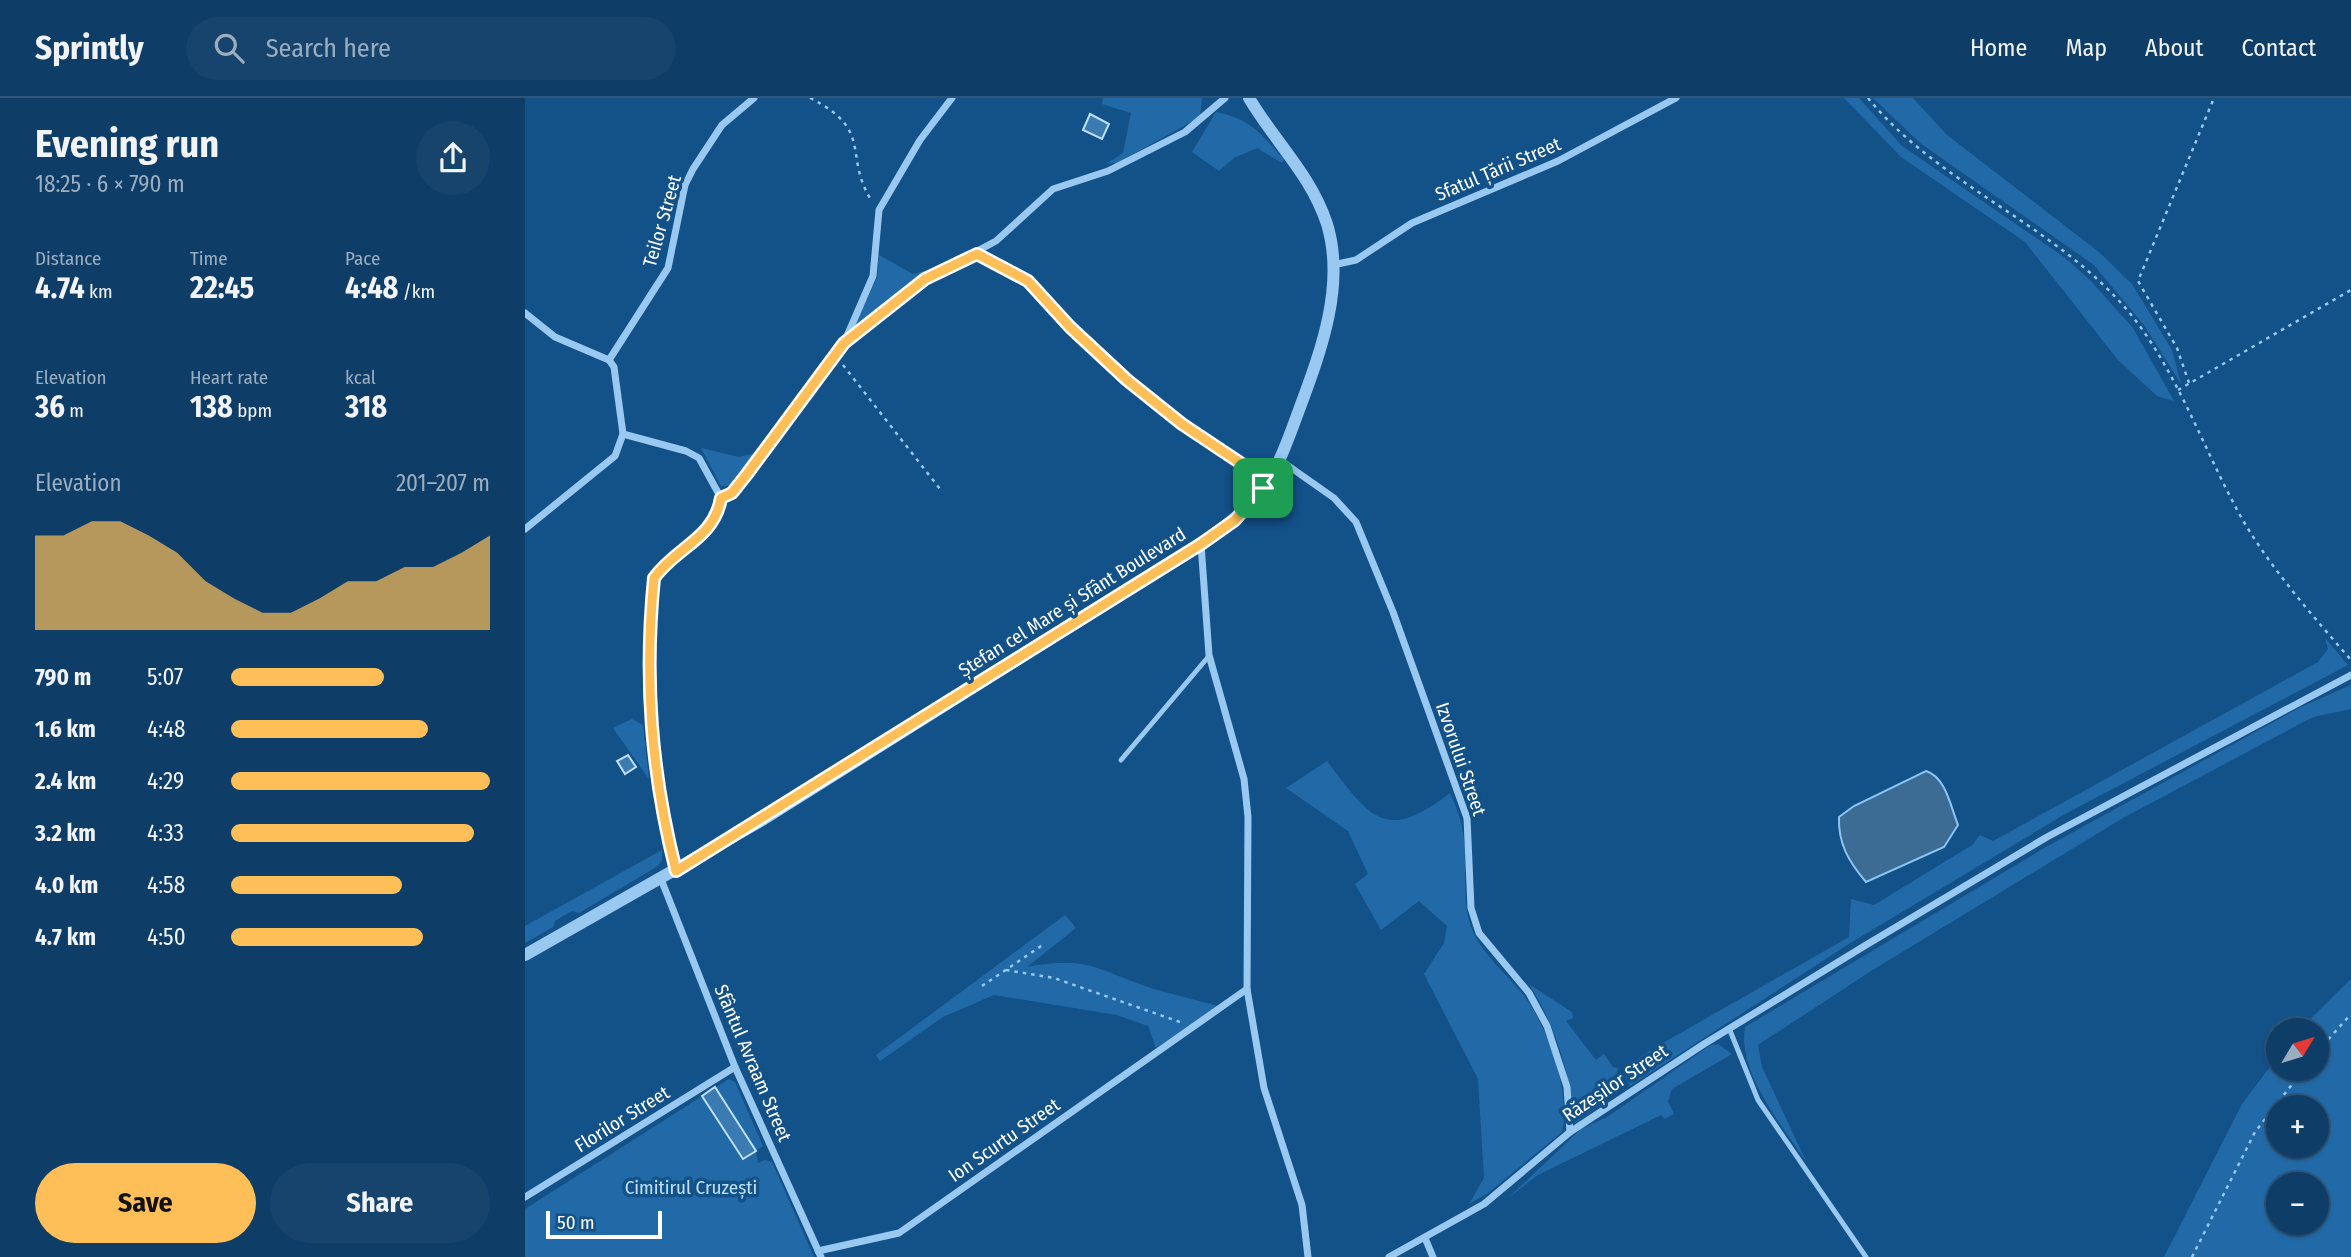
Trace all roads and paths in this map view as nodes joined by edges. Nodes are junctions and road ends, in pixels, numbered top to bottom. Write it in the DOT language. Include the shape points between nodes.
graph roads {
  1 [pos="754,98"];
  2 [pos="810,98"];
  3 [pos="952,98"];
  4 [pos="1225,98"];
  5 [pos="1249,98"];
  6 [pos="1676,98"];
  7 [pos="1868,98"];
  8 [pos="2214,98"];
  9 [pos="879,210"];
  10 [pos="977,254"];
  11 [pos="1333,265"];
  12 [pos="2351,290"];
  13 [pos="525,313"];
  14 [pos="844,343"];
  15 [pos="834,355"];
  16 [pos="608,360"];
  17 [pos="2189,383"];
  18 [pos="2178,390"];
  19 [pos="623,434"];
  20 [pos="1280,460"];
  21 [pos="1263,488"];
  22 [pos="940,489"];
  23 [pos="721,498"];
  24 [pos="525,529"];
  25 [pos="1201,544"];
  26 [pos="1209,655"];
  27 [pos="2351,660"];
  28 [pos="2351,675"];
  29 [pos="1121,760"];
  30 [pos="676,871"];
  31 [pos="661,879"];
  32 [pos="1044,944"];
  33 [pos="525,956"];
  34 [pos="1006,970"];
  35 [pos="982,986"];
  36 [pos="1247,989"];
  37 [pos="2351,1014"];
  38 [pos="1196,1028"];
  39 [pos="1729,1028"];
  40 [pos="2329,1039"];
  41 [pos="735,1067"];
  42 [pos="2294,1082"];
  43 [pos="1570,1132"];
  44 [pos="525,1197"];
  45 [pos="1426,1238"];
  46 [pos="819,1254"];
  47 [pos="1307,1257"];
  48 [pos="1389,1257"];
  49 [pos="1433,1257"];
  50 [pos="1865,1257"];
  51 [pos="2192,1257"];
  1 -- 16 [label="street, Teilor Street" via="722,125 693,169 685,185 668,268"];
  2 -- 9 [label="path" via="847,125 869,198"];
  3 -- 9 [label="street"];
  4 -- 10 [label="street" via="1185,132 1108,171 1053,189"];
  5 -- 11 [label="street, Ștefan cel Mare și Sfânt Boulevard" via="1315,193 1328,227"];
  6 -- 11 [label="street, Sfatul Țării Street" via="1558,161 1412,223 1356,260"];
  7 -- 18 [label="path" via="1904,137 2089,269 2139,325"];
  8 -- 17 [label="path" via="2138,281 2177,348"];
  9 -- 14 [label="street" via="873,276"];
  10 -- 14 [label="street" via="925,279"];
  10 -- 21 [label="street" via="1028,281 1127,380 1245,466"];
  11 -- 20 [label="street, Ștefan cel Mare și Sfânt Boulevard" via="1322,348"];
  12 -- 17 [label="path"];
  13 -- 16 [label="street" via="555,337"];
  14 -- 15 [label="street"];
  15 -- 22 [label="path"];
  15 -- 23 [label="street" via="732,493"];
  16 -- 19 [label="street" via="614,367"];
  17 -- 18 [label="path"];
  18 -- 27 [label="path" via="2242,518 2296,596"];
  19 -- 23 [label="street" via="699,458"];
  19 -- 24 [label="street" via="615,456"];
  20 -- 21 [label="street, Ștefan cel Mare și Sfânt Boulevard"];
  20 -- 43 [label="street, Izvorului Street" via="1333,498 1356,522 1467,818 1471,908 1479,933 1529,993 1547,1026 1567,1087"];
  21 -- 25 [label="street, Ștefan cel Mare și Sfânt Boulevard" via="1235,520"];
  23 -- 30 [label="street" via="718,516 709,528 654,578 648,704 665,828"];
  25 -- 26 [label="street"];
  25 -- 30 [label="street, Ștefan cel Mare și Sfânt Boulevard"];
  26 -- 29 [label="lane"];
  26 -- 36 [label="street" via="1244,779"];
  28 -- 39 [label="street, Răzeșilor Street" via="2047,836"];
  30 -- 31 [label="street, Ștefan cel Mare și Sfânt Boulevard"];
  31 -- 33 [label="street, Ștefan cel Mare și Sfânt Boulevard"];
  31 -- 41 [label="street, Sfântul Avraam Street"];
  32 -- 34 [label="path"];
  34 -- 35 [label="path"];
  34 -- 38 [label="path" via="1054,978"];
  36 -- 38 [label="street, Ion Scurtu Street"];
  36 -- 47 [label="street" via="1263,1088 1302,1205"];
  37 -- 40 [label="path"];
  38 -- 46 [label="street, Ion Scurtu Street" via="899,1233"];
  39 -- 43 [label="street, Răzeșilor Street"];
  39 -- 50 [label="lane" via="1758,1100"];
  41 -- 44 [label="street, Florilor Street"];
  41 -- 46 [label="street, Sfântul Avraam Street"];
  42 -- 51 [label="path" via="2255,1132"];
  43 -- 45 [label="street, Răzeșilor Street" via="1484,1204"];
  45 -- 48 [label="street, Răzeșilor Street"];
  45 -- 49 [label="street"];
}
